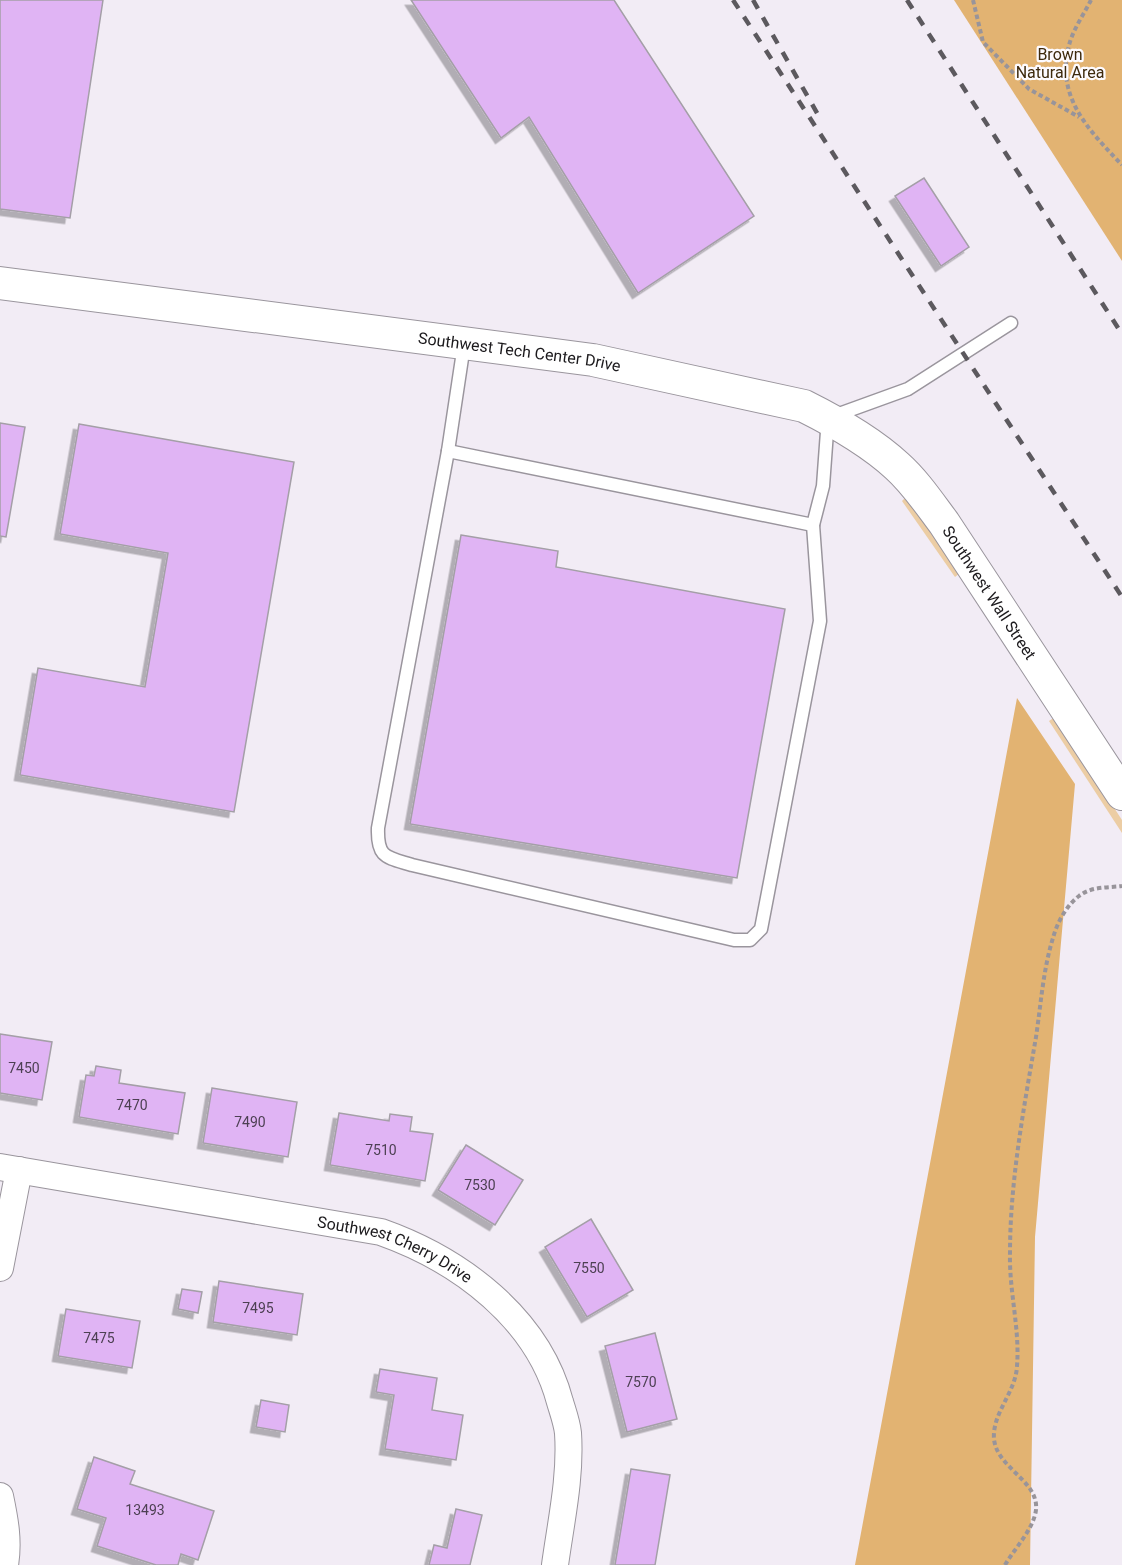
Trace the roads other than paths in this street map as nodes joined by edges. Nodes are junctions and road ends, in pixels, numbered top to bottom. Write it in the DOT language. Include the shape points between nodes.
graph roads {
  1 [pos="0,283"];
  2 [pos="1011,322"];
  3 [pos="465,344"];
  4 [pos="828,418"];
  5 [pos="448,452"];
  6 [pos="813,525"];
  7 [pos="1122,794"];
  8 [pos="10,1168"];
  9 [pos="0,1268"];
  10 [pos="0,1496"];
  11 [pos="5,1565"];
  12 [pos="555,1565"];
  1 -- 3 [label="street, Southwest Tech Center Drive"];
  2 -- 4 [label="lane" via="908,388"];
  3 -- 4 [label="street, Southwest Tech Center Drive" via="635,368 804,406"];
  3 -- 5 [label="lane"];
  4 -- 6 [label="lane" via="823,486"];
  4 -- 7 [label="street, Southwest Wall Street" via="897,465 918,488"];
  5 -- 6 [label="lane"];
  5 -- 6 [label="lane" via="380,816 378,846 385,856 412,865 734,940 750,940 761,929 816,644 820,621"];
  8 -- 9 [label="street"];
  8 -- 12 [label="street, Southwest Cherry Drive" via="381,1232 418,1245 458,1269 488,1292 525,1330 555,1382 568,1430 568,1477"];
  10 -- 11 [label="street" via="8,1551"];
}
